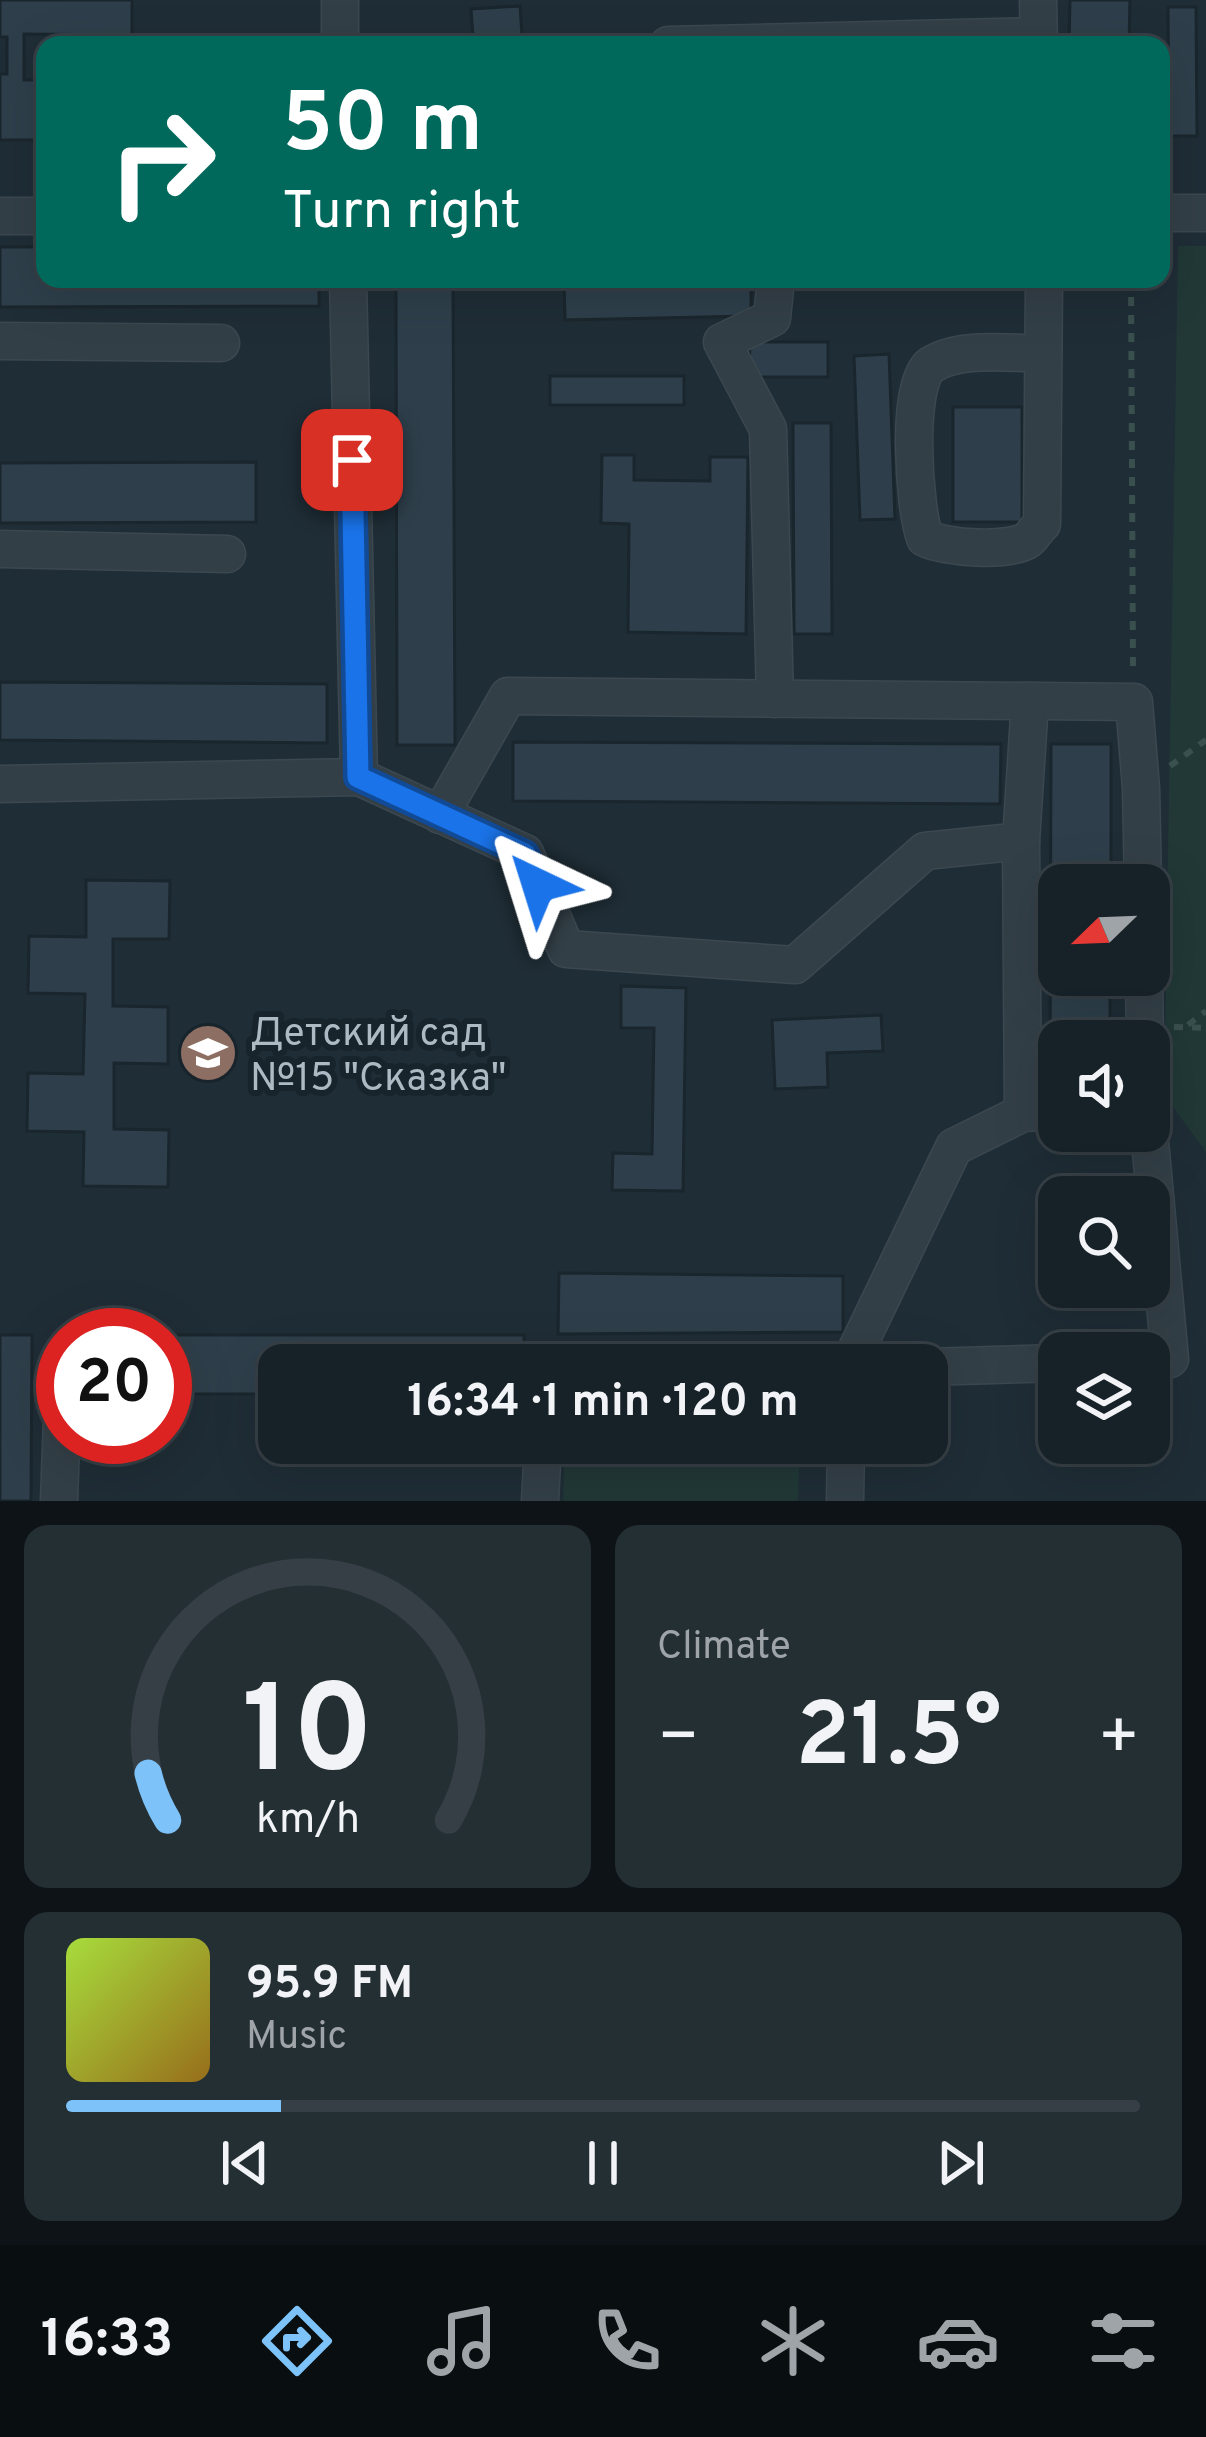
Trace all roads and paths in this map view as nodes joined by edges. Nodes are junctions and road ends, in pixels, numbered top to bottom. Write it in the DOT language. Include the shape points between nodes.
graph roads {
  1 [pos="340,0"];
  2 [pos="1038,27"];
  3 [pos="340,36"];
  4 [pos="853,36"];
  5 [pos="1206,212"];
  6 [pos="1170,213"];
  7 [pos="0,216"];
  8 [pos="36,216"];
  9 [pos="348,288"];
  10 [pos="775,288"];
  11 [pos="1045,288"];
  12 [pos="1131,288"];
  13 [pos="0,341"];
  14 [pos="221,343"];
  15 [pos="1043,353"];
  16 [pos="0,549"];
  17 [pos="227,554"];
  18 [pos="775,699"];
  19 [pos="1030,701"];
  20 [pos="1134,702"];
  21 [pos="358,777"];
  22 [pos="0,784"];
  23 [pos="440,815"];
  24 [pos="1022,842"];
  25 [pos="1142,864"];
  26 [pos="1206,1011"];
  27 [pos="1186,1027"];
  28 [pos="1038,1069"];
  29 [pos="1038,1113"];
  30 [pos="1151,1152"];
  31 [pos="859,1344"];
  32 [pos="1175,1359"];
  33 [pos="1038,1364"];
  34 [pos="948,1366"];
  35 [pos="60,1464"];
  36 [pos="542,1464"];
  37 [pos="845,1464"];
  38 [pos="59,1501"];
  39 [pos="540,1501"];
  40 [pos="844,1501"];
  1 -- 3 [label="lane"];
  2 -- 4 [label="lane"];
  5 -- 6 [label="lane"];
  7 -- 8 [label="lane"];
  9 -- 21 [label="lane"];
  10 -- 18 [label="lane" via="772,318 722,342 768,429"];
  11 -- 15 [label="lane"];
  12 -- 20 [label="path"];
  13 -- 14 [label="lane"];
  15 -- 15 [label="lane" via="1042,524 1014,547 925,538 916,515 916,389 926,368 948,356"];
  16 -- 17 [label="lane"];
  18 -- 19 [label="lane"];
  18 -- 23 [label="lane" via="508,696"];
  19 -- 20 [label="lane"];
  19 -- 24 [label="lane"];
  20 -- 25 [label="lane"];
  21 -- 22 [label="lane"];
  21 -- 23 [label="lane"];
  23 -- 24 [label="lane" via="525,854 566,949 795,964 925,851"];
  24 -- 28 [label="lane"];
  26 -- 27 [label="path"];
  29 -- 31 [label="lane" via="954,1147"];
  30 -- 32 [label="lane"];
  33 -- 34 [label="lane"];
  35 -- 38 [label="lane"];
  36 -- 39 [label="lane"];
  37 -- 40 [label="lane"];
}
